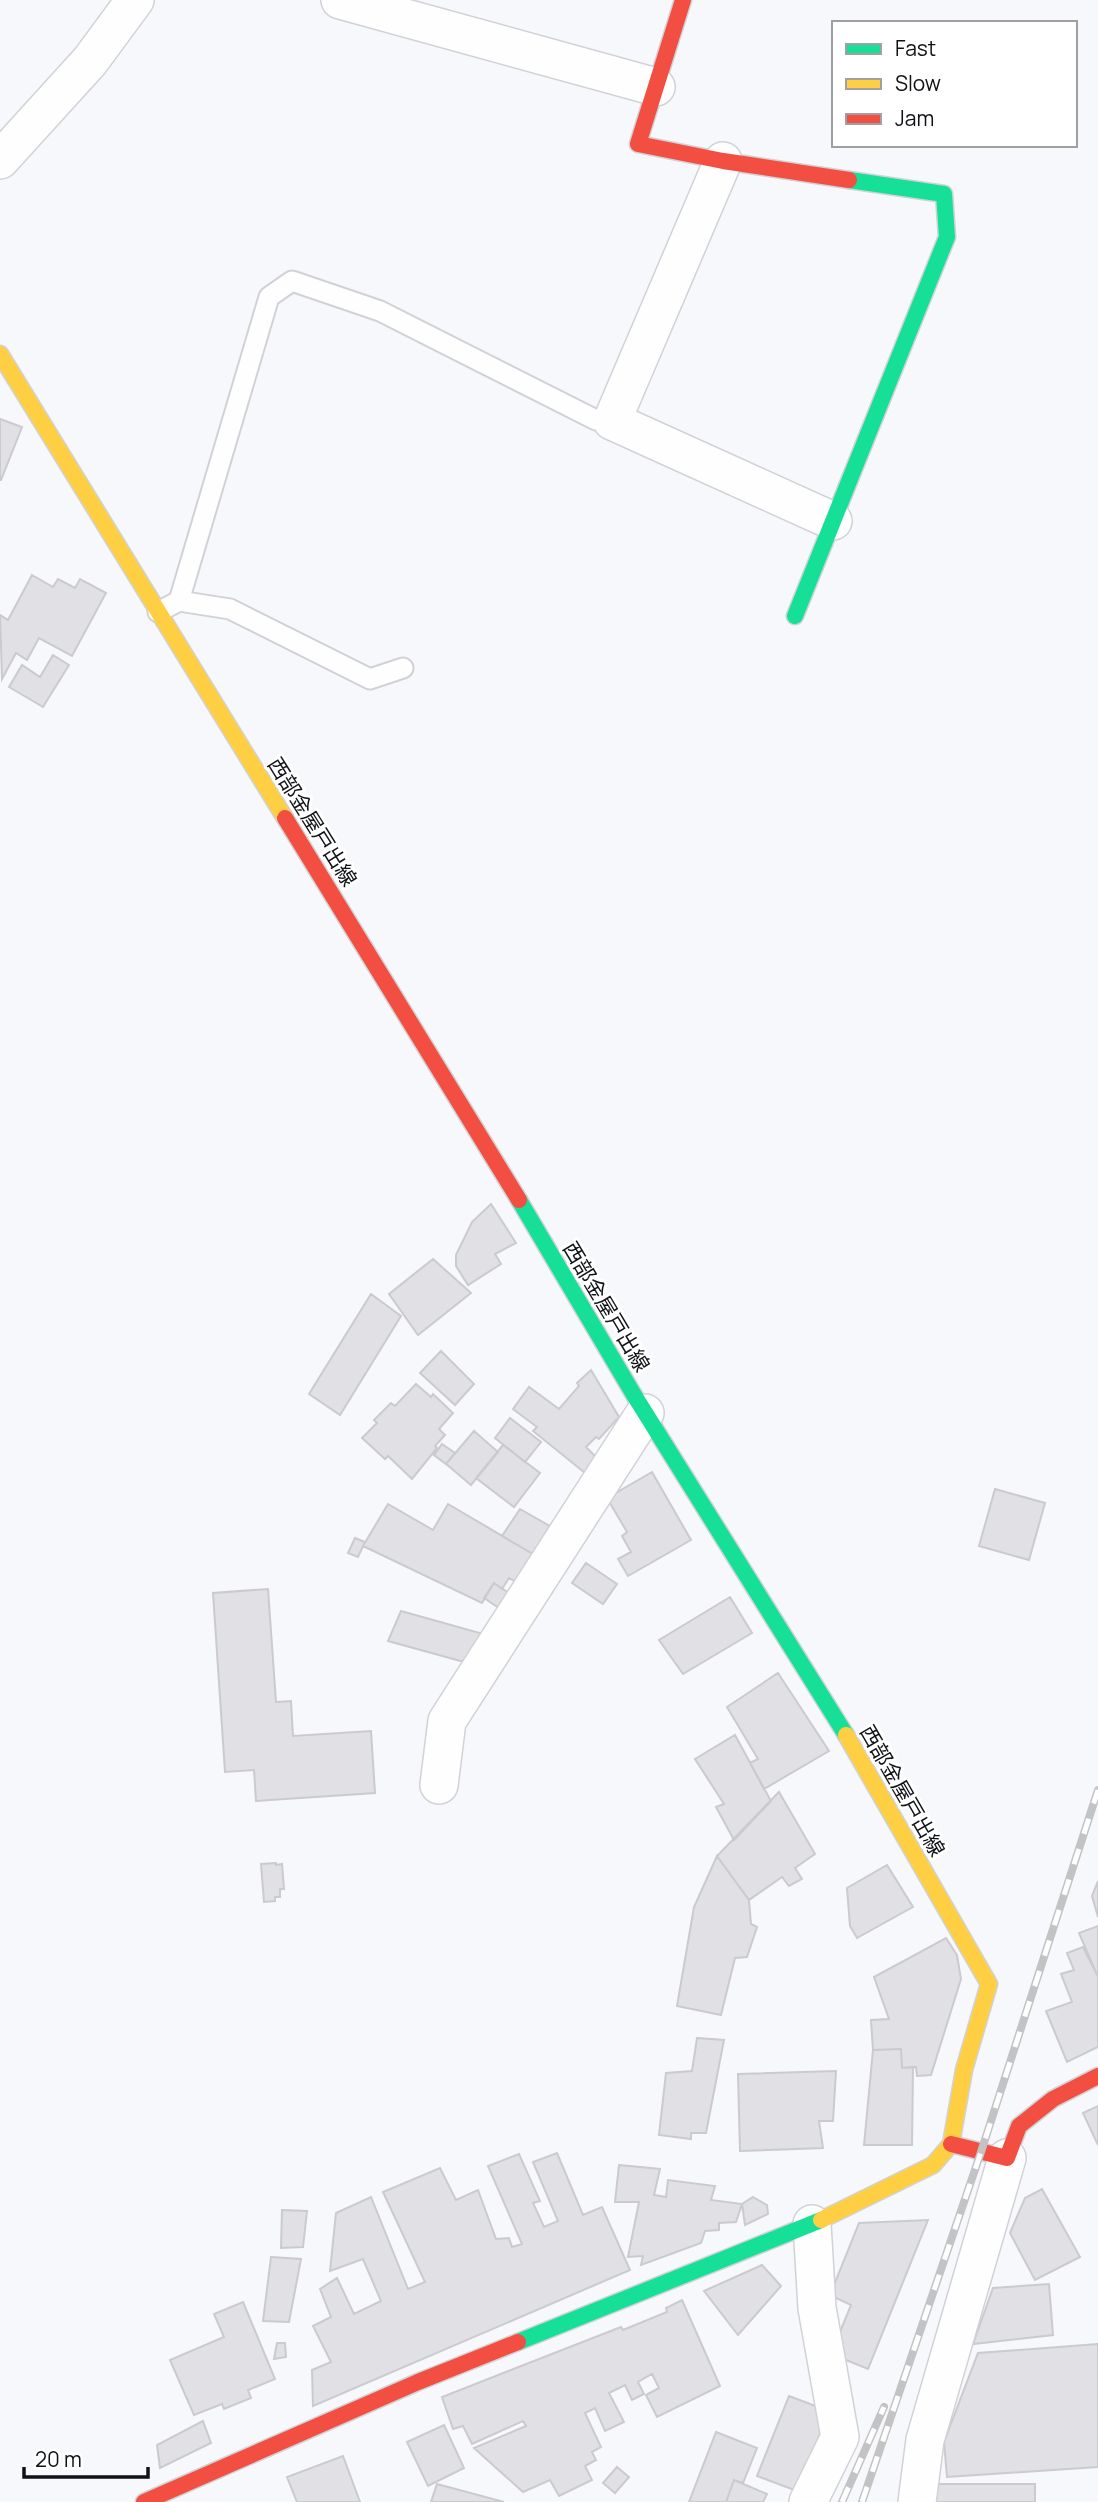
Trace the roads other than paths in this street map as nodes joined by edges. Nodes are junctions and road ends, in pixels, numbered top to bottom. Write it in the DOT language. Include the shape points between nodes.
graph roads {
  1 [pos="135,0"];
  2 [pos="340,0"];
  3 [pos="682,0"];
  4 [pos="656,87"];
  5 [pos="0,160"];
  6 [pos="723,161"];
  7 [pos="0,354"];
  8 [pos="612,421"];
  9 [pos="833,521"];
  10 [pos="179,601"];
  11 [pos="158,612"];
  12 [pos="795,615"];
  13 [pos="403,668"];
  14 [pos="645,1413"];
  15 [pos="439,1785"];
  16 [pos="1098,2076"];
  17 [pos="951,2144"];
  18 [pos="1007,2158"];
  19 [pos="811,2224"];
  20 [pos="144,2502"];
  21 [pos="808,2502"];
  22 [pos="917,2502"];
  1 -- 5 [label="street" via="90,61"];
  2 -- 4 [label="street"];
  3 -- 4 [label="main road"];
  4 -- 6 [label="main road" via="638,144"];
  6 -- 8 [label="street"];
  6 -- 9 [label="main road" via="944,194 947,237"];
  7 -- 11 [label="main road, 西部金屋戸出線"];
  8 -- 9 [label="street"];
  8 -- 10 [label="lane" via="596,419 380,311 292,281 269,298"];
  9 -- 12 [label="main road"];
  10 -- 11 [label="lane"];
  10 -- 13 [label="lane" via="230,609 370,679"];
  11 -- 14 [label="main road, 西部金屋戸出線"];
  14 -- 15 [label="street" via="447,1721"];
  14 -- 17 [label="main road, 西部金屋戸出線" via="861,1759 989,1984 964,2070"];
  16 -- 18 [label="main road" via="1053,2099 1019,2126"];
  17 -- 18 [label="main road"];
  17 -- 19 [label="main road" via="933,2165"];
  18 -- 22 [label="street" via="925,2440"];
  19 -- 20 [label="main road" via="418,2382"];
  19 -- 21 [label="street" via="817,2308 840,2437"];
}
